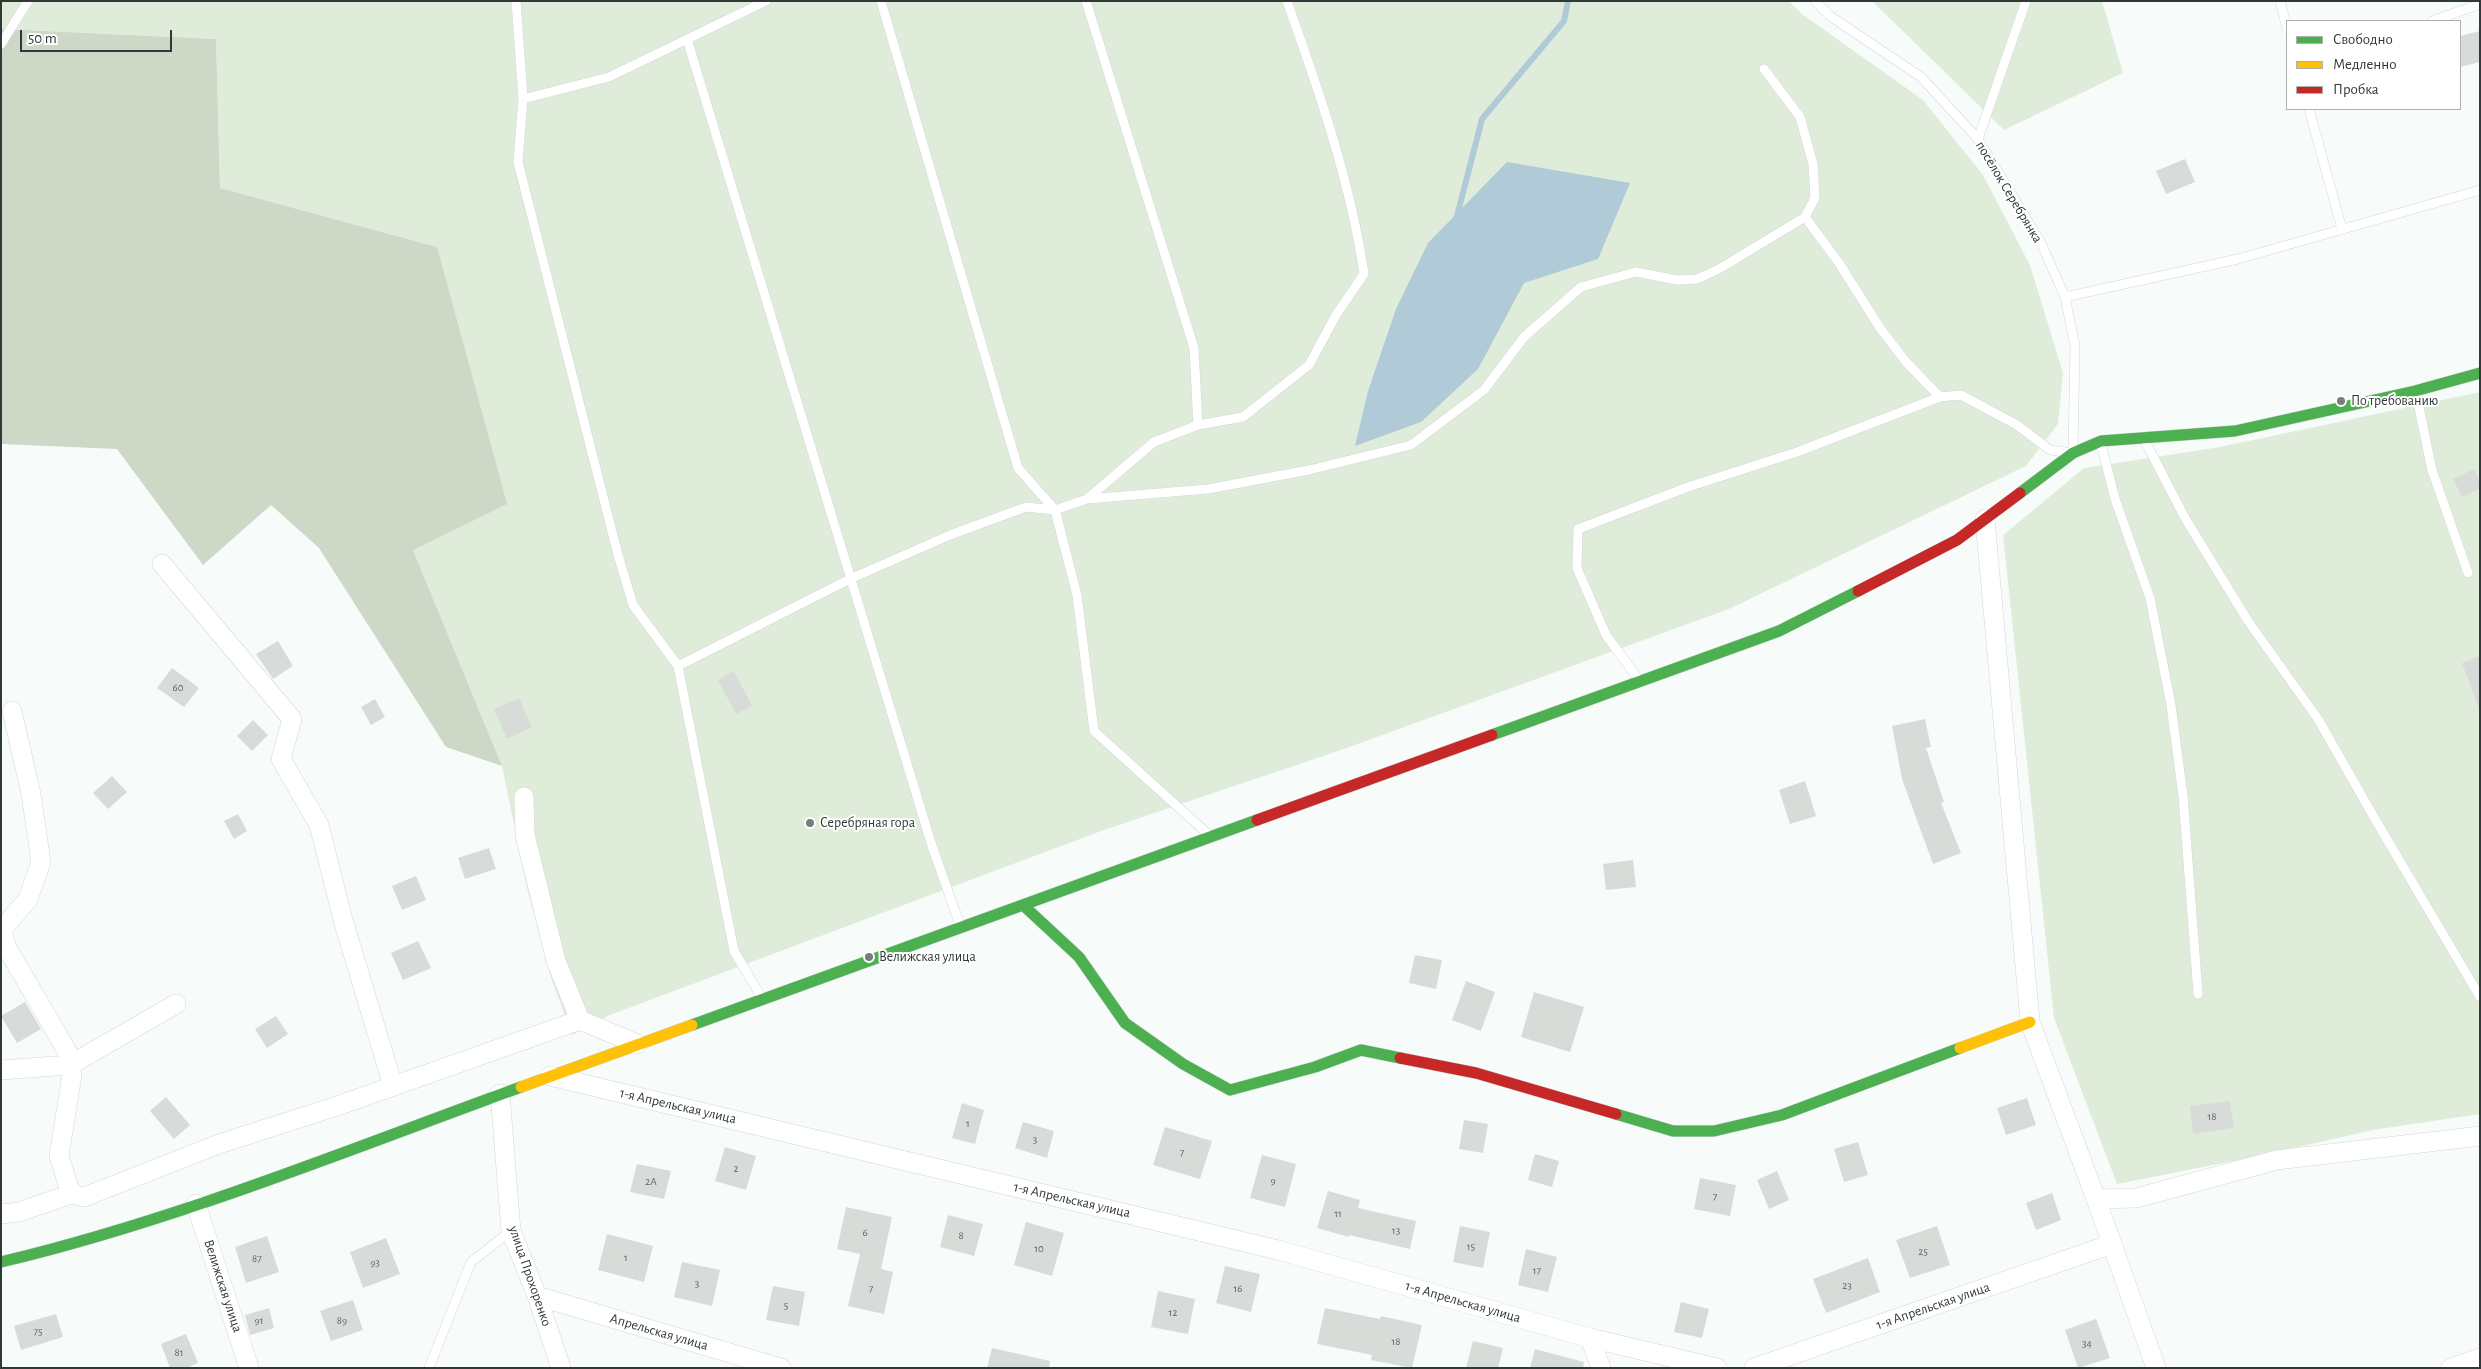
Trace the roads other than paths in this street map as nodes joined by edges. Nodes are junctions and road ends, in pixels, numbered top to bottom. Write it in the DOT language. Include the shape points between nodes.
graph roads {
  1 [pos="28,1"];
  2 [pos="516,1"];
  3 [pos="766,1"];
  4 [pos="881,1"];
  5 [pos="1086,1"];
  6 [pos="1287,1"];
  7 [pos="1815,1"];
  8 [pos="2026,1"];
  9 [pos="2280,1"];
  10 [pos="2480,4"];
  11 [pos="2435,20"];
  12 [pos="2286,24"];
  13 [pos="687,39"];
  14 [pos="1,44"];
  15 [pos="1764,68"];
  16 [pos="523,99"];
  17 [pos="2309,110"];
  18 [pos="1978,139"];
  19 [pos="2480,190"];
  20 [pos="1805,217"];
  21 [pos="2342,229"];
  22 [pos="2065,296"];
  23 [pos="2480,373"];
  24 [pos="2415,391"];
  25 [pos="1940,397"];
  26 [pos="1198,425"];
  27 [pos="2143,438"];
  28 [pos="2101,441"];
  29 [pos="2073,453"];
  30 [pos="1087,499"];
  31 [pos="1055,510"];
  32 [pos="1985,519"];
  33 [pos="162,564"];
  34 [pos="2468,573"];
  35 [pos="850,579"];
  36 [pos="678,666"];
  37 [pos="1640,682"];
  38 [pos="12,711"];
  39 [pos="524,797"];
  40 [pos="1212,837"];
  41 [pos="1023,905"];
  42 [pos="961,927"];
  43 [pos="1,931"];
  44 [pos="2198,994"];
  45 [pos="2480,997"];
  46 [pos="763,999"];
  47 [pos="176,1004"];
  48 [pos="580,1020"];
  49 [pos="2030,1022"];
  50 [pos="637,1044"];
  51 [pos="70,1066"];
  52 [pos="1,1070"];
  53 [pos="550,1076"];
  54 [pos="393,1086"];
  55 [pos="500,1094"];
  56 [pos="2480,1136"];
  57 [pos="71,1194"];
  58 [pos="2096,1199"];
  59 [pos="196,1204"];
  60 [pos="1,1214"];
  61 [pos="511,1231"];
  62 [pos="2112,1244"];
  63 [pos="1,1262"];
  64 [pos="537,1296"];
  65 [pos="1590,1338"];
  66 [pos="2480,1358"];
  67 [pos="249,1368"];
  68 [pos="429,1368"];
  69 [pos="561,1368"];
  70 [pos="781,1368"];
  71 [pos="1601,1368"];
  72 [pos="1717,1368"];
  73 [pos="1754,1368"];
  74 [pos="2156,1368"];
  75 [pos="2451,1368"];
  1 -- 14 [label="lane"];
  2 -- 16 [label="lane"];
  3 -- 13 [label="lane"];
  4 -- 31 [label="lane" via="1018,468"];
  5 -- 26 [label="lane" via="1194,348"];
  6 -- 26 [label="lane" via="1336,144 1357,226 1364,274 1336,315 1309,365 1243,417"];
  7 -- 18 [label="lane, посёлок Серебрянка" via="1830,16 1921,77"];
  8 -- 18 [label="lane"];
  9 -- 12 [label="lane"];
  10 -- 11 [label="lane"];
  13 -- 16 [label="lane" via="609,77"];
  13 -- 35 [label="lane"];
  15 -- 20 [label="lane" via="1800,117 1814,164 1815,198"];
  16 -- 36 [label="lane" via="518,162 618,555 633,605"];
  17 -- 21 [label="lane"];
  18 -- 22 [label="lane, посёлок Серебрянка" via="2041,243"];
  19 -- 21 [label="lane"];
  20 -- 25 [label="lane" via="1880,328 1906,362"];
  20 -- 30 [label="lane" via="1697,279 1677,280 1636,272 1581,287 1524,337 1484,390 1411,445 1309,470 1208,489"];
  21 -- 22 [label="lane" via="2238,258"];
  22 -- 29 [label="lane, посёлок Серебрянка" via="2075,346"];
  23 -- 24 [label="street"];
  24 -- 27 [label="street" via="2235,431"];
  24 -- 34 [label="lane" via="2432,470"];
  25 -- 29 [label="lane" via="1961,395 2017,425 2050,450"];
  25 -- 37 [label="lane" via="1797,452 1679,490 1578,528 1577,568 1606,635"];
  26 -- 30 [label="lane" via="1154,442"];
  27 -- 28 [label="street"];
  27 -- 45 [label="lane" via="2185,518 2248,621 2318,719"];
  28 -- 29 [label="street"];
  28 -- 44 [label="lane" via="2115,499 2150,598 2171,705 2183,796"];
  29 -- 32 [label="street"];
  30 -- 31 [label="lane"];
  31 -- 35 [label="lane" via="1026,507 950,535"];
  31 -- 40 [label="lane" via="1077,595 1094,731"];
  32 -- 37 [label="street" via="1957,540 1779,631"];
  32 -- 49 [label="street"];
  33 -- 54 [label="street" via="292,719 281,759 319,825 343,920"];
  35 -- 36 [label="lane"];
  35 -- 42 [label="lane" via="932,846"];
  36 -- 46 [label="lane" via="734,951"];
  37 -- 40 [label="street"];
  38 -- 43 [label="street" via="31,794 41,862 28,899"];
  39 -- 48 [label="street" via="525,835 553,951"];
  40 -- 41 [label="street"];
  41 -- 42 [label="street"];
  41 -- 49 [label="street" via="1079,957 1125,1023 1183,1064 1230,1090 1315,1068 1361,1050 1476,1073 1673,1131 1714,1132 1782,1115"];
  42 -- 46 [label="street"];
  43 -- 51 [label="street" via="67,1051"];
  46 -- 50 [label="street"];
  47 -- 51 [label="street"];
  48 -- 50 [label="street"];
  48 -- 54 [label="street"];
  49 -- 58 [label="street"];
  50 -- 53 [label="street"];
  51 -- 52 [label="street"];
  51 -- 57 [label="street" via="72,1075 58,1156"];
  53 -- 55 [label="street"];
  53 -- 65 [label="street, 1-я Апрельская улица" via="1278,1250"];
  54 -- 57 [label="street" via="219,1144 84,1197"];
  55 -- 59 [label="street"];
  55 -- 61 [label="street, улица Прохоренко"];
  56 -- 58 [label="street" via="2277,1160 2136,1198"];
  57 -- 60 [label="street" via="19,1212"];
  58 -- 62 [label="street"];
  59 -- 63 [label="street" via="60,1248"];
  59 -- 67 [label="street, Велижская улица"];
  61 -- 64 [label="street, улица Прохоренко"];
  61 -- 68 [label="lane" via="471,1262"];
  62 -- 73 [label="street, 1-я Апрельская улица"];
  62 -- 74 [label="street"];
  64 -- 69 [label="street, улица Прохоренко"];
  64 -- 70 [label="street, Апрельская улица"];
  65 -- 71 [label="street"];
  65 -- 72 [label="street, 1-я Апрельская улица"];
  66 -- 75 [label="street"];
}
